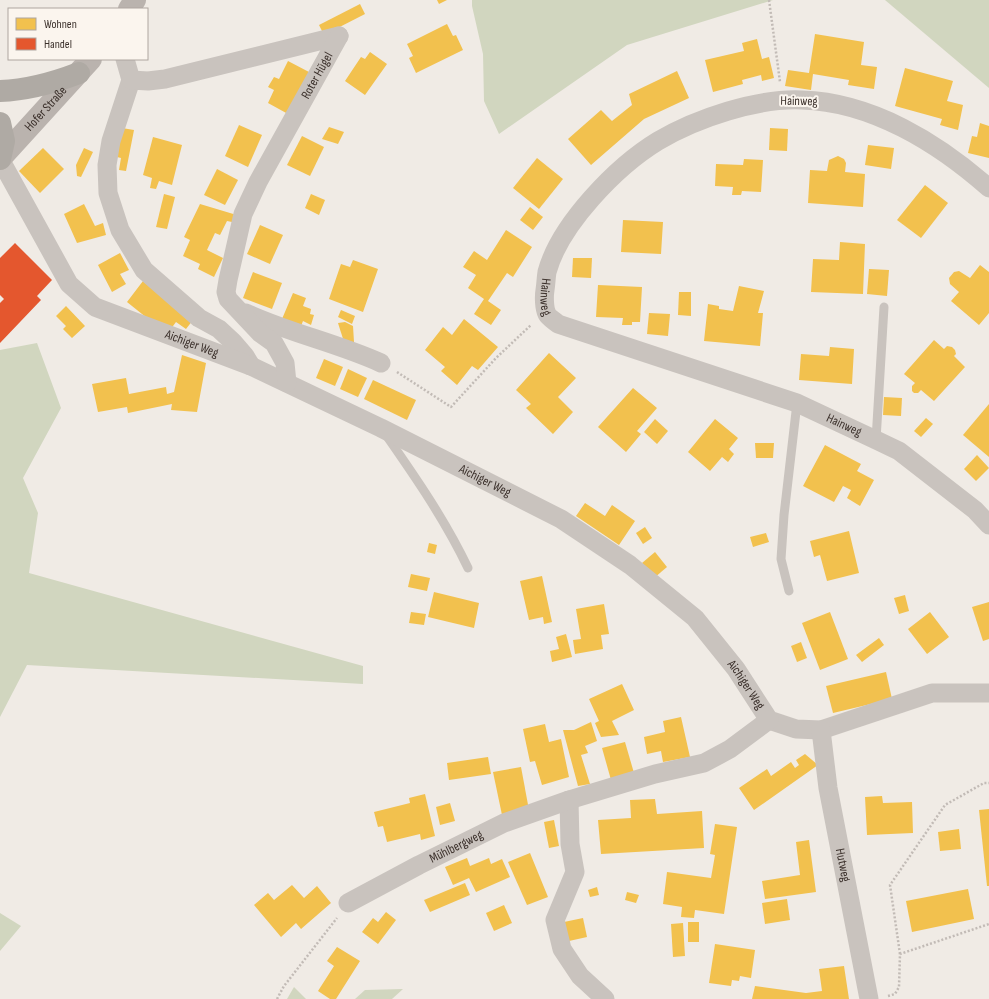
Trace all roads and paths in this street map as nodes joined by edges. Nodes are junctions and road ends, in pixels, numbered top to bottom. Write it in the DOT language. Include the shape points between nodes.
graph roads {
  1 [pos="769,0"];
  2 [pos="125,60"];
  3 [pos="85,66"];
  4 [pos="131,80"];
  5 [pos="0,91"];
  6 [pos="783,100"];
  7 [pos="0,123"];
  8 [pos="0,159"];
  9 [pos="989,188"];
  10 [pos="884,307"];
  11 [pos="237,309"];
  12 [pos="547,314"];
  13 [pos="381,363"];
  14 [pos="250,366"];
  15 [pos="287,383"];
  16 [pos="797,403"];
  17 [pos="381,428"];
  18 [pos="876,440"];
  19 [pos="989,525"];
  20 [pos="468,568"];
  21 [pos="789,591"];
  22 [pos="989,692"];
  23 [pos="769,720"];
  24 [pos="821,730"];
  25 [pos="989,783"];
  26 [pos="569,800"];
  27 [pos="348,903"];
  28 [pos="989,924"];
  29 [pos="900,954"];
  30 [pos="875,998"];
  31 [pos="277,999"];
  32 [pos="605,999"];
  1 -- 6 [label="path"];
  2 -- 4 [label="street"];
  3 -- 5 [label="highway" via="39,86"];
  3 -- 8 [label="street, Hofer Straße"];
  4 -- 11 [label="street, Roter Hügel" via="171,78 339,36 274,149 243,214 226,292 228,300"];
  4 -- 14 [label="street" via="111,141 107,166 108,193 120,230 144,270 199,318 223,333 245,356"];
  6 -- 9 [label="street, Hainweg" via="828,102 882,118 917,134 962,164"];
  6 -- 12 [label="street, Hainweg" via="751,104 697,123 659,140 634,157 580,213 561,242 547,272 544,297"];
  7 -- 8 [label="highway" via="4,141"];
  8 -- 14 [label="street, Aichiger Weg" via="69,284 96,307"];
  10 -- 18 [label="lane"];
  11 -- 13 [label="street" via="265,322"];
  11 -- 15 [label="street, Roter Hügel" via="274,344 285,362"];
  12 -- 13 [label="path" via="525,328 451,407"];
  12 -- 16 [label="street, Hainweg" via="558,324"];
  14 -- 15 [label="street, Aichiger Weg"];
  15 -- 17 [label="street, Aichiger Weg"];
  16 -- 18 [label="street, Hainweg"];
  16 -- 21 [label="lane" via="784,515 782,559"];
  17 -- 20 [label="lane" via="452,535"];
  17 -- 23 [label="street, Aichiger Weg" via="562,519 630,565 695,618 736,668"];
  18 -- 19 [label="street, Hainweg" via="899,451 975,510"];
  22 -- 24 [label="street, Aichiger Weg" via="932,693"];
  23 -- 24 [label="street, Aichiger Weg" via="796,729"];
  23 -- 26 [label="street, Mühlbergweg" via="730,749 704,763 655,774"];
  24 -- 30 [label="street, Hutweg" via="828,788"];
  25 -- 29 [label="path" via="984,783 944,805 890,885"];
  26 -- 27 [label="street, Mühlbergweg" via="504,822"];
  26 -- 32 [label="street" via="570,844 575,872 556,920 562,950 580,976"];
  27 -- 31 [label="path" via="284,986"];
  28 -- 29 [label="path"];
  29 -- 30 [label="path" via="899,986 895,994"];
}
